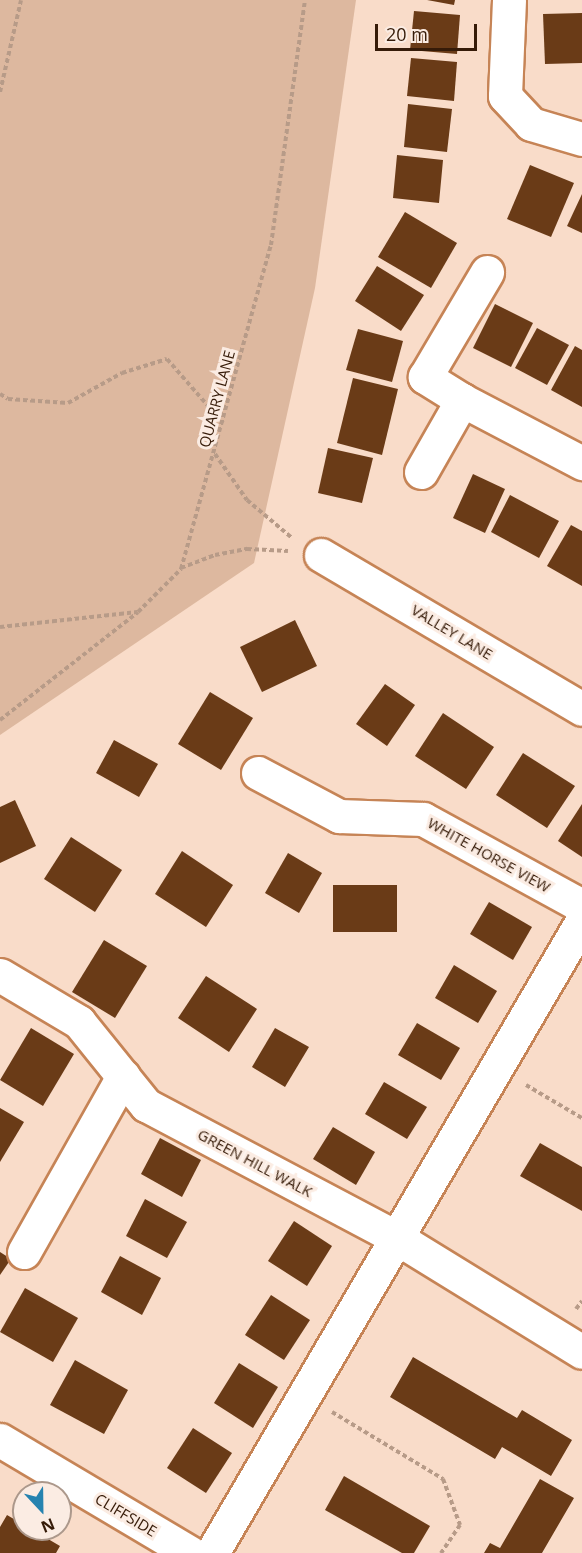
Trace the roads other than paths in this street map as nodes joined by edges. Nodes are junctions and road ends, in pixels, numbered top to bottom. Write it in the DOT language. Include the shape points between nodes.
graph roads {
  1 [pos="508,0"];
  2 [pos="582,139"];
  3 [pos="487,272"];
  4 [pos="462,400"];
  5 [pos="582,463"];
  6 [pos="421,471"];
  7 [pos="321,555"];
  8 [pos="582,709"];
  9 [pos="258,773"];
  10 [pos="582,906"];
  11 [pos="582,921"];
  12 [pos="0,975"];
  13 [pos="123,1076"];
  14 [pos="397,1238"];
  15 [pos="24,1252"];
  16 [pos="582,1352"];
  17 [pos="0,1440"];
  18 [pos="190,1553"];
  19 [pos="212,1553"];
  1 -- 2 [label="street" via="506,96 531,124"];
  3 -- 4 [label="street" via="425,377"];
  4 -- 5 [label="street"];
  4 -- 6 [label="street"];
  7 -- 8 [label="street, VALLEY LANE"];
  9 -- 10 [label="street, WHITE HORSE VIEW" via="339,816 423,819"];
  11 -- 14 [label="street"];
  12 -- 13 [label="street, GREEN HILL WALK" via="79,1022"];
  13 -- 14 [label="street, GREEN HILL WALK" via="146,1105"];
  13 -- 15 [label="street"];
  14 -- 16 [label="street, GREEN HILL WALK"];
  14 -- 19 [label="street"];
  17 -- 18 [label="street, CLIFFSIDE"];
}
